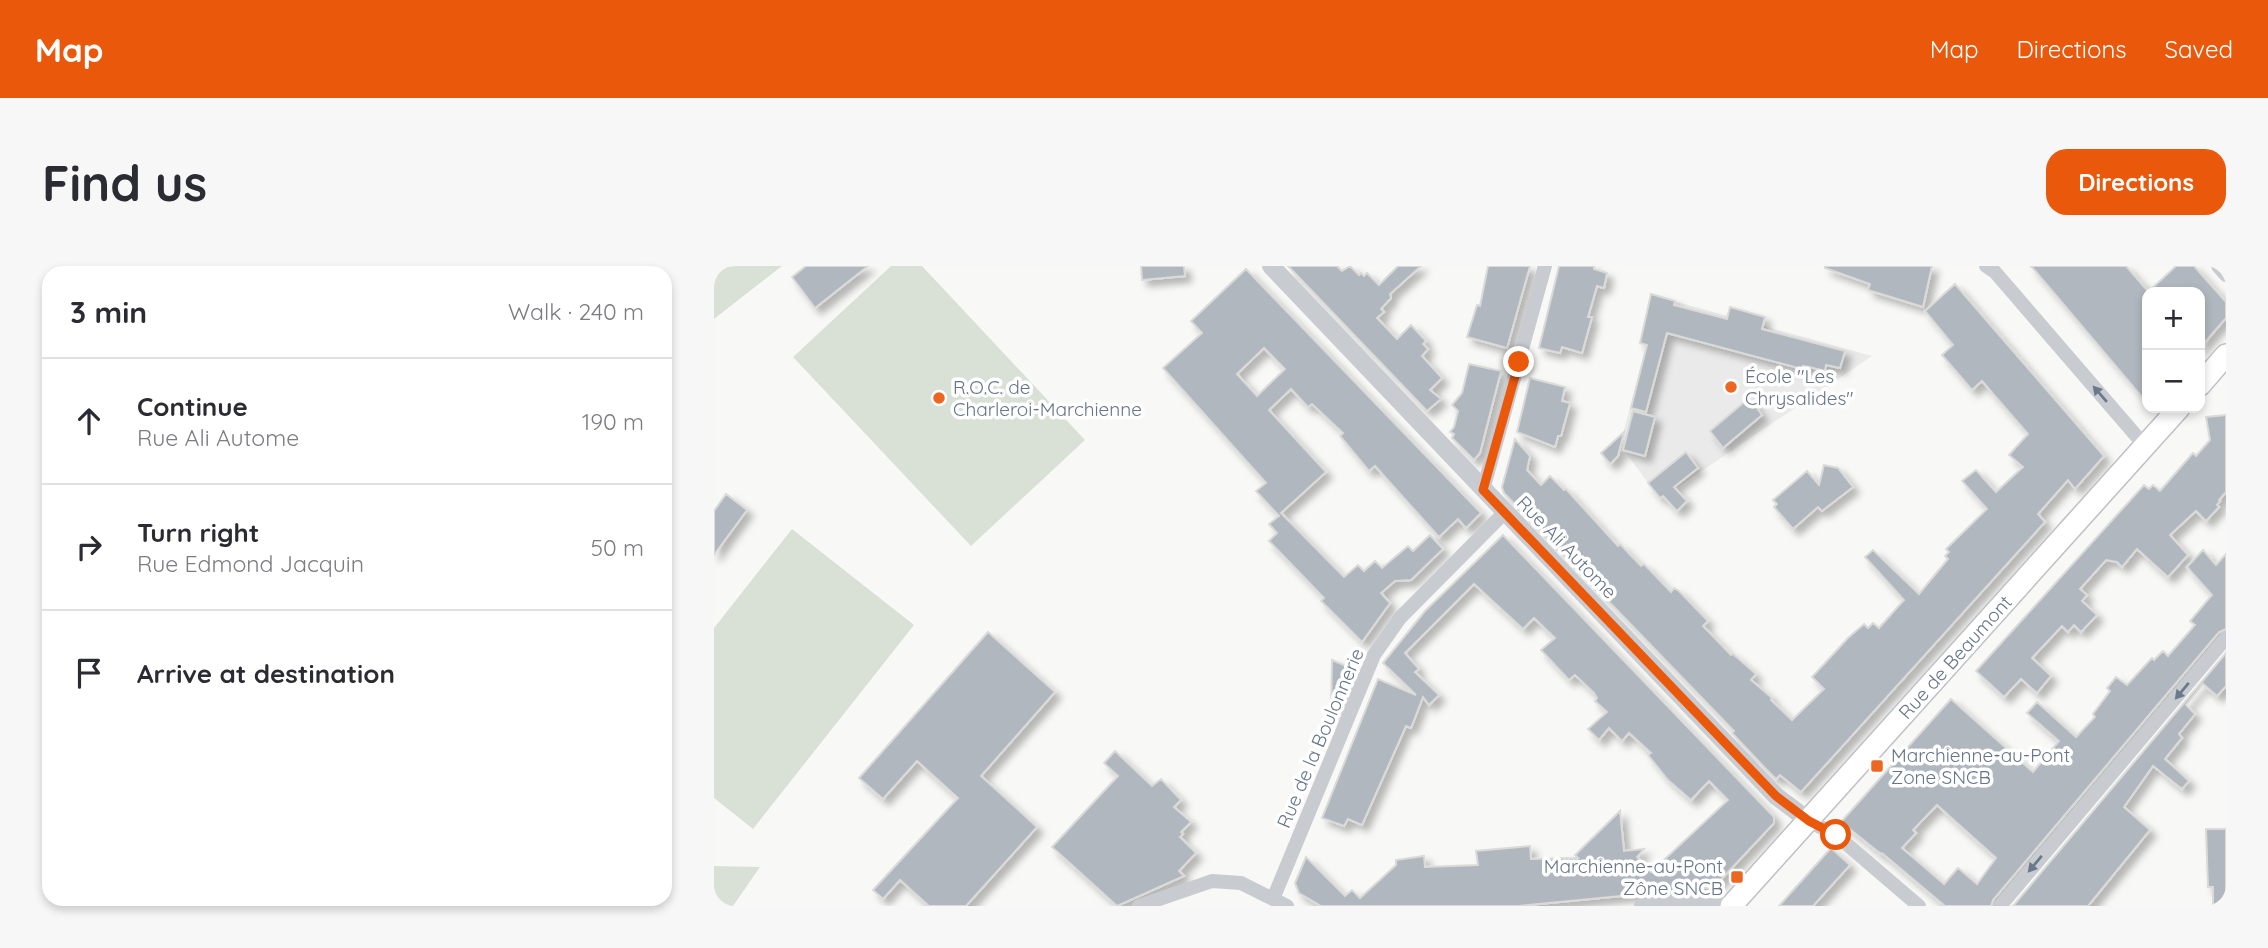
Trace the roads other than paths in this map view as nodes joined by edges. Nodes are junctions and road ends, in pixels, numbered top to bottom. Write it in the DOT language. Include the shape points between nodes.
graph roads {
  1 [pos="1271,266"];
  2 [pos="1545,266"];
  3 [pos="2218,266"];
  4 [pos="1990,269"];
  5 [pos="2226,275"];
  6 [pos="2226,355"];
  7 [pos="2205,379"];
  8 [pos="2175,413"];
  9 [pos="2145,446"];
  10 [pos="1483,490"];
  11 [pos="1504,512"];
  12 [pos="2226,638"];
  13 [pos="1809,821"];
  14 [pos="1280,903"];
  15 [pos="1139,906"];
  16 [pos="1641,906"];
  17 [pos="1730,906"];
  18 [pos="1919,906"];
  19 [pos="2000,906"];
  1 -- 10 [label="street, Rue Ali Autome"];
  2 -- 10 [label="street"];
  3 -- 5 [label="street"];
  9 -- 4 [label="street, one-way"];
  6 -- 7 [label="main road"];
  8 -- 9 [label="main road, Rue de Beaumont"];
  9 -- 13 [label="main road, Rue de Beaumont"];
  10 -- 11 [label="street, Rue Ali Autome"];
  11 -- 13 [label="street, Rue Ali Autome" via="1776,796"];
  11 -- 14 [label="street, Rue de la Boulonnerie" via="1400,618 1374,655"];
  12 -- 19 [label="street, one-way"];
  13 -- 17 [label="main road, Rue de Beaumont"];
  13 -- 18 [label="street" via="1836,835"];
  14 -- 15 [label="street" via="1241,883 1212,881"];
  16 -- 17 [label="street" via="1706,899"];
}
